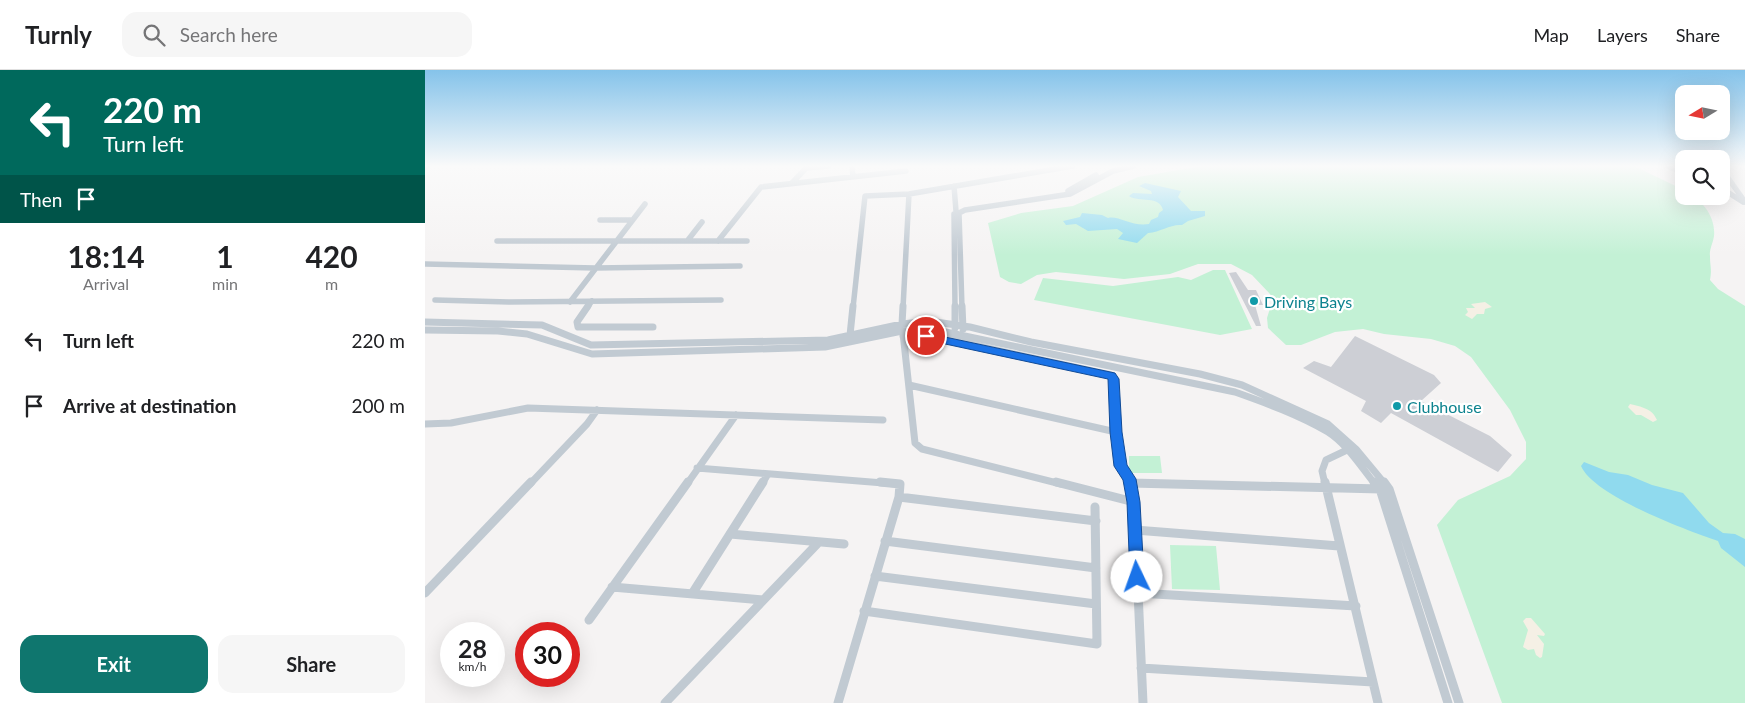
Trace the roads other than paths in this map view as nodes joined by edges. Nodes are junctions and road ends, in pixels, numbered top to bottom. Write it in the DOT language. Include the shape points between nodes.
graph roads {
  1 [pos="753,196"];
  2 [pos="866,196"];
  3 [pos="909,196"];
  4 [pos="958,196"];
  5 [pos="1041,196"];
  6 [pos="1059,196"];
  7 [pos="1733,196"];
  8 [pos="1730,199"];
  9 [pos="1745,203"];
  10 [pos="645,204"];
  11 [pos="1745,208"];
  12 [pos="959,211"];
  13 [pos="600,220"];
  14 [pos="632,220"];
  15 [pos="702,222"];
  16 [pos="687,240"];
  17 [pos="497,241"];
  18 [pos="717,241"];
  19 [pos="747,241"];
  20 [pos="616,243"];
  21 [pos="425,264"];
  22 [pos="740,266"];
  23 [pos="595,268"];
  24 [pos="435,300"];
  25 [pos="721,300"];
  26 [pos="592,301"];
  27 [pos="570,302"];
  28 [pos="425,322"];
  29 [pos="955,324"];
  30 [pos="964,326"];
  31 [pos="653,327"];
  32 [pos="425,330"];
  33 [pos="903,330"];
  34 [pos="959,334"];
  35 [pos="850,335"];
  36 [pos="1142,363"];
  37 [pos="1140,372"];
  38 [pos="909,386"];
  39 [pos="597,410"];
  40 [pos="735,415"];
  41 [pos="883,420"];
  42 [pos="425,424"];
  43 [pos="1116,432"];
  44 [pos="1347,450"];
  45 [pos="697,468"];
  46 [pos="767,474"];
  47 [pos="1131,483"];
  48 [pos="1326,488"];
  49 [pos="1380,489"];
  50 [pos="1389,489"];
  51 [pos="899,498"];
  52 [pos="1134,502"];
  53 [pos="1095,507"];
  54 [pos="1096,522"];
  55 [pos="1135,530"];
  56 [pos="730,534"];
  57 [pos="885,541"];
  58 [pos="819,542"];
  59 [pos="844,544"];
  60 [pos="1339,546"];
  61 [pos="1096,568"];
  62 [pos="875,576"];
  63 [pos="612,587"];
  64 [pos="425,593"];
  65 [pos="1138,593"];
  66 [pos="692,594"];
  67 [pos="763,600"];
  68 [pos="1097,604"];
  69 [pos="1355,606"];
  70 [pos="864,611"];
  71 [pos="589,620"];
  72 [pos="1141,668"];
  73 [pos="1373,682"];
  74 [pos="665,703"];
  75 [pos="839,703"];
  76 [pos="1143,703"];
  77 [pos="1378,703"];
  78 [pos="1448,703"];
  79 [pos="1459,703"];
  1 -- 18 [label="street"];
  2 -- 35 [label="street"];
  3 -- 33 [label="street"];
  4 -- 12 [label="street"];
  5 -- 12 [label="street"];
  6 -- 12 [label="street"];
  7 -- 9 [label="street"];
  8 -- 11 [label="street"];
  10 -- 14 [label="street"];
  12 -- 29 [label="street"];
  12 -- 30 [label="street"];
  13 -- 14 [label="street"];
  14 -- 20 [label="street"];
  15 -- 16 [label="street"];
  16 -- 18 [label="street"];
  16 -- 20 [label="street"];
  17 -- 20 [label="street"];
  18 -- 19 [label="street"];
  20 -- 23 [label="street"];
  21 -- 23 [label="street"];
  22 -- 23 [label="street"];
  23 -- 27 [label="street"];
  24 -- 27 [label="street"];
  25 -- 26 [label="street"];
  26 -- 27 [label="street"];
  26 -- 31 [label="street" via="577,322 578,327"];
  28 -- 35 [label="street" via="541,325 591,345 828,340"];
  29 -- 30 [label="street"];
  29 -- 33 [label="street" via="929,321"];
  29 -- 34 [label="street"];
  30 -- 34 [label="street"];
  30 -- 36 [label="street"];
  32 -- 33 [label="street" via="519,333 543,337 592,354 825,347"];
  33 -- 34 [label="street"];
  33 -- 35 [label="street"];
  33 -- 38 [label="street"];
  33 -- 43 [label="street" via="1105,373 1114,379"];
  34 -- 37 [label="street"];
  36 -- 37 [label="street"];
  36 -- 50 [label="street" via="1242,385 1327,424 1356,448"];
  37 -- 44 [label="street" via="1235,392 1275,406 1323,429"];
  38 -- 43 [label="street"];
  38 -- 52 [label="street" via="915,443 922,449"];
  39 -- 40 [label="street"];
  39 -- 42 [label="street" via="515,408 447,426"];
  39 -- 64 [label="street"];
  40 -- 41 [label="street"];
  40 -- 45 [label="street"];
  43 -- 47 [label="street" via="1121,466"];
  44 -- 48 [label="street" via="1326,460 1323,471"];
  44 -- 49 [label="street"];
  45 -- 46 [label="street"];
  45 -- 63 [label="street"];
  46 -- 51 [label="street" via="899,483"];
  46 -- 56 [label="street"];
  47 -- 48 [label="street"];
  47 -- 52 [label="street"];
  48 -- 49 [label="street"];
  48 -- 60 [label="street"];
  49 -- 50 [label="street"];
  49 -- 78 [label="street"];
  50 -- 79 [label="street"];
  51 -- 54 [label="street"];
  51 -- 57 [label="street"];
  52 -- 55 [label="street"];
  53 -- 54 [label="street"];
  54 -- 61 [label="street"];
  55 -- 60 [label="street"];
  55 -- 65 [label="street"];
  56 -- 58 [label="street"];
  56 -- 66 [label="street"];
  57 -- 61 [label="street"];
  57 -- 62 [label="street"];
  58 -- 59 [label="street"];
  58 -- 67 [label="street"];
  60 -- 69 [label="street"];
  61 -- 68 [label="street"];
  62 -- 68 [label="street"];
  62 -- 70 [label="street"];
  63 -- 66 [label="street"];
  63 -- 71 [label="street"];
  65 -- 69 [label="street"];
  65 -- 72 [label="street"];
  66 -- 67 [label="street"];
  67 -- 74 [label="street"];
  68 -- 70 [label="street" via="1097,644"];
  69 -- 73 [label="street"];
  70 -- 75 [label="street"];
  72 -- 73 [label="street"];
  72 -- 76 [label="street"];
  73 -- 77 [label="street"];
}
